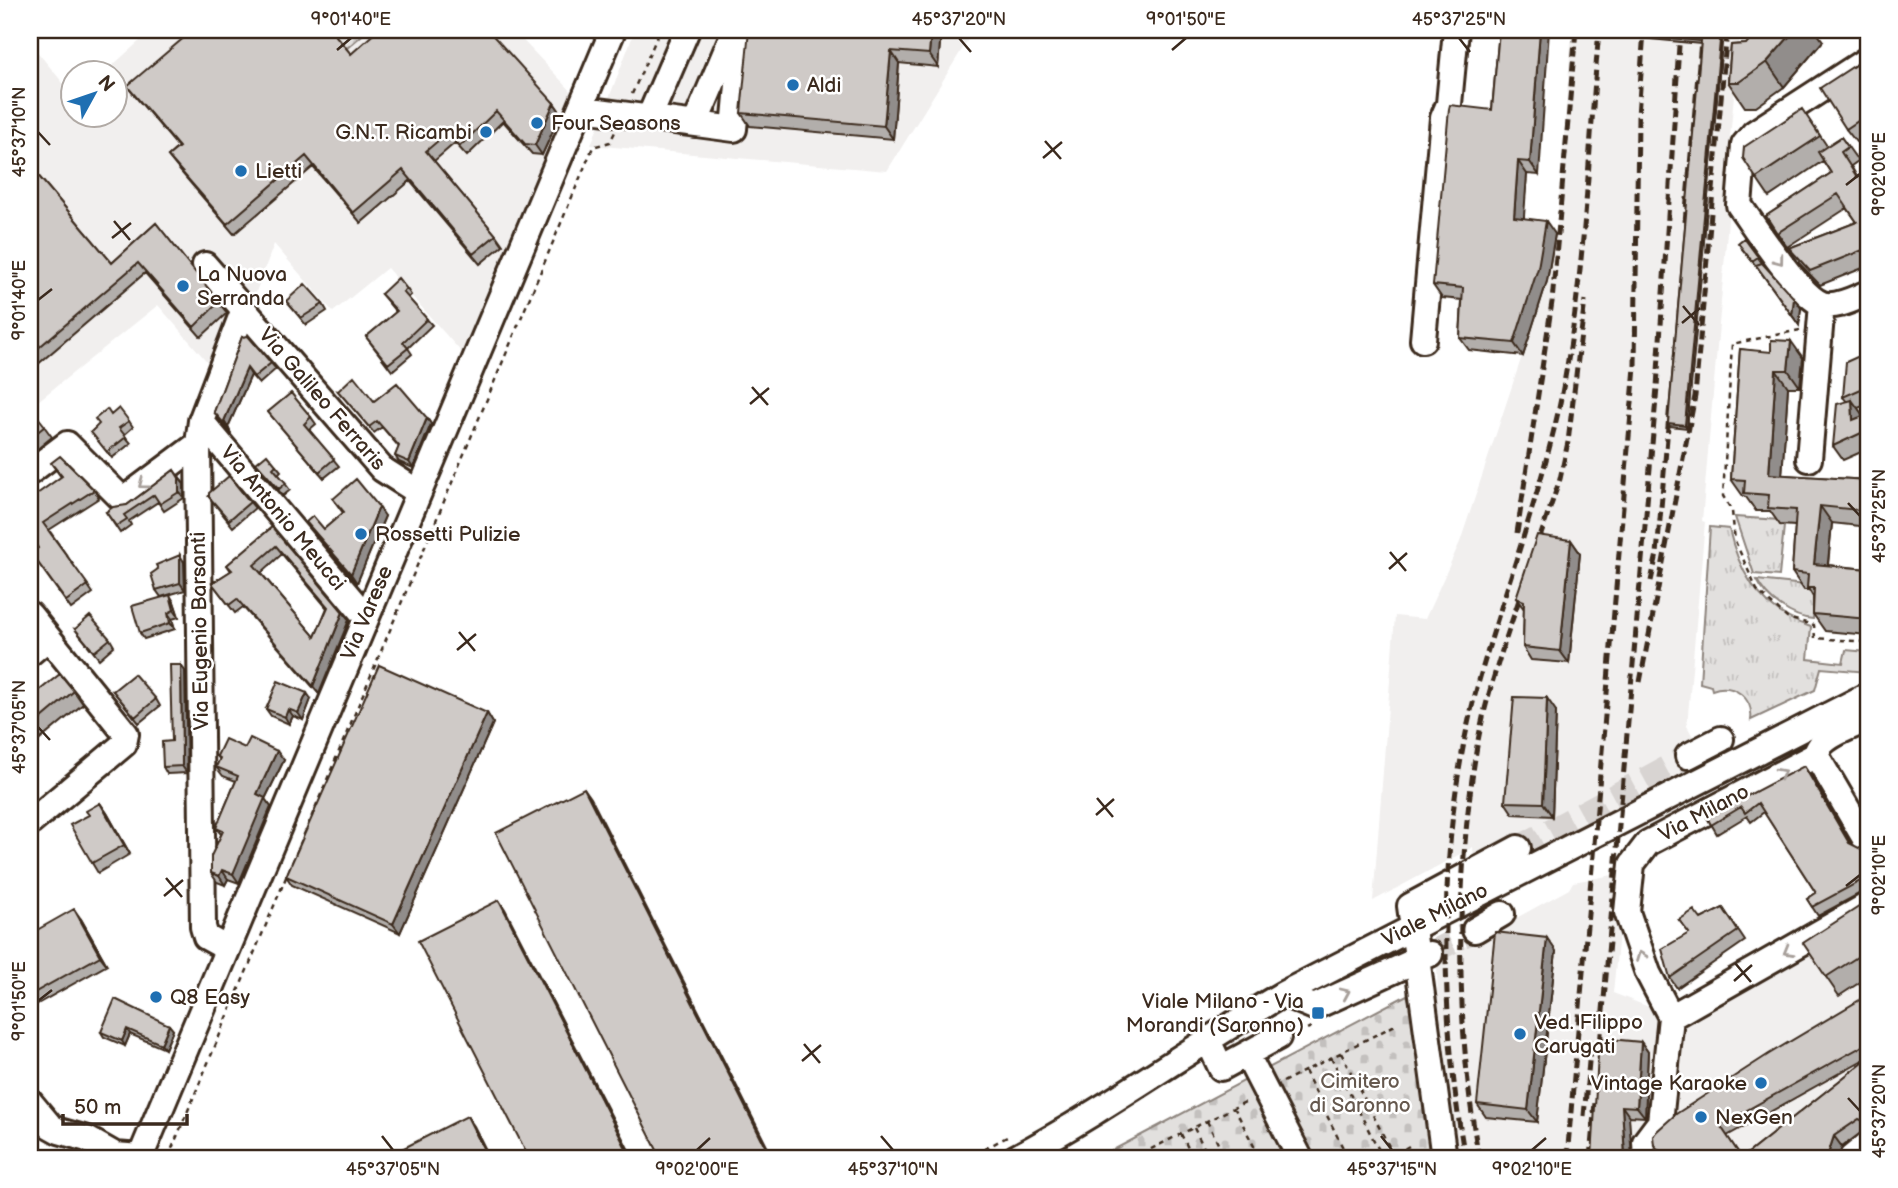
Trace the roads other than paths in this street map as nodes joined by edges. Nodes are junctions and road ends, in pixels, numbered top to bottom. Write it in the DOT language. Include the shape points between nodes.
graph roads {
  1 [pos="613,30"];
  2 [pos="625,30"];
  3 [pos="687,30"];
  4 [pos="735,30"];
  5 [pos="743,30"];
  6 [pos="1456,30"];
  7 [pos="1868,59"];
  8 [pos="592,110"];
  9 [pos="649,118"];
  10 [pos="695,124"];
  11 [pos="205,265"];
  12 [pos="1868,293"];
  13 [pos="244,309"];
  14 [pos="1821,315"];
  15 [pos="1423,340"];
  16 [pos="199,432"];
  17 [pos="1809,459"];
  18 [pos="30,472"];
  19 [pos="418,492"];
  20 [pos="30,615"];
  21 [pos="366,616"];
  22 [pos="39,645"];
  23 [pos="1868,695"];
  24 [pos="1868,719"];
  25 [pos="1721,739"];
  26 [pos="1816,755"];
  27 [pos="1688,756"];
  28 [pos="30,823"];
  29 [pos="1868,844"];
  30 [pos="1518,848"];
  31 [pos="1868,905"];
  32 [pos="1502,914"];
  33 [pos="1413,925"];
  34 [pos="1475,930"];
  35 [pos="226,948"];
  36 [pos="1424,957"];
  37 [pos="1283,994"];
  38 [pos="1671,1017"];
  39 [pos="1278,1037"];
  40 [pos="1207,1038"];
  41 [pos="1247,1055"];
  42 [pos="30,1102"];
  43 [pos="40,1130"];
  44 [pos="1868,1144"];
  45 [pos="144,1158"];
  46 [pos="1015,1158"];
  47 [pos="1300,1158"];
  48 [pos="1444,1158"];
  49 [pos="1646,1158"];
  50 [pos="1851,1158"];
  1 -- 19 [label="street, Via Varese"];
  2 -- 8 [label="street, Via Varese"];
  3 -- 9 [label="street"];
  4 -- 10 [label="street"];
  5 -- 10 [label="street" via="734,129"];
  6 -- 15 [label="street" via="1449,104 1443,118"];
  7 -- 14 [label="street, one-way" via="1754,133 1744,145 1739,205"];
  8 -- 9 [label="street"];
  8 -- 45 [label="street, Via Varese"];
  9 -- 10 [label="street"];
  11 -- 13 [label="street, Via Galileo Ferraris"];
  12 -- 14 [label="street"];
  13 -- 16 [label="street, Via Eugenio Barsanti"];
  13 -- 19 [label="street, Via Galileo Ferraris" via="382,469"];
  14 -- 17 [label="street"];
  16 -- 18 [label="street, one-way" via="123,500 66,444"];
  16 -- 21 [label="street, Via Antonio Meucci"];
  16 -- 35 [label="street, Via Eugenio Barsanti" via="203,928 206,937"];
  19 -- 21 [label="street, Via Varese"];
  20 -- 22 [label="street"];
  21 -- 35 [label="street, Via Varese"];
  22 -- 28 [label="street" via="126,734 124,744"];
  23 -- 33 [label="street, Viale Milano"];
  24 -- 26 [label="street, Via Milano" via="1824,741"];
  25 -- 27 [label="street"];
  26 -- 29 [label="street"];
  38 -- 26 [label="street, Via Milano, one-way" via="1648,973 1628,912 1632,864 1648,843"];
  30 -- 33 [label="street" via="1410,906"];
  31 -- 38 [label="street, one-way"];
  32 -- 34 [label="street, Viale Milano"];
  33 -- 36 [label="street"];
  33 -- 37 [label="street, Viale Milano"];
  35 -- 45 [label="street, Via Varese"];
  37 -- 36 [label="street, one-way" via="1314,1007"];
  36 -- 48 [label="street"];
  37 -- 40 [label="street, Viale Milano"];
  38 -- 49 [label="street" via="1660,1122 1645,1142"];
  39 -- 41 [label="street"];
  40 -- 41 [label="street" via="1221,1068"];
  40 -- 46 [label="street, Viale Milano" via="1068,1130"];
  41 -- 47 [label="street"];
  42 -- 43 [label="street"];
  43 -- 45 [label="street" via="118,1140"];
  44 -- 50 [label="street"];
}
